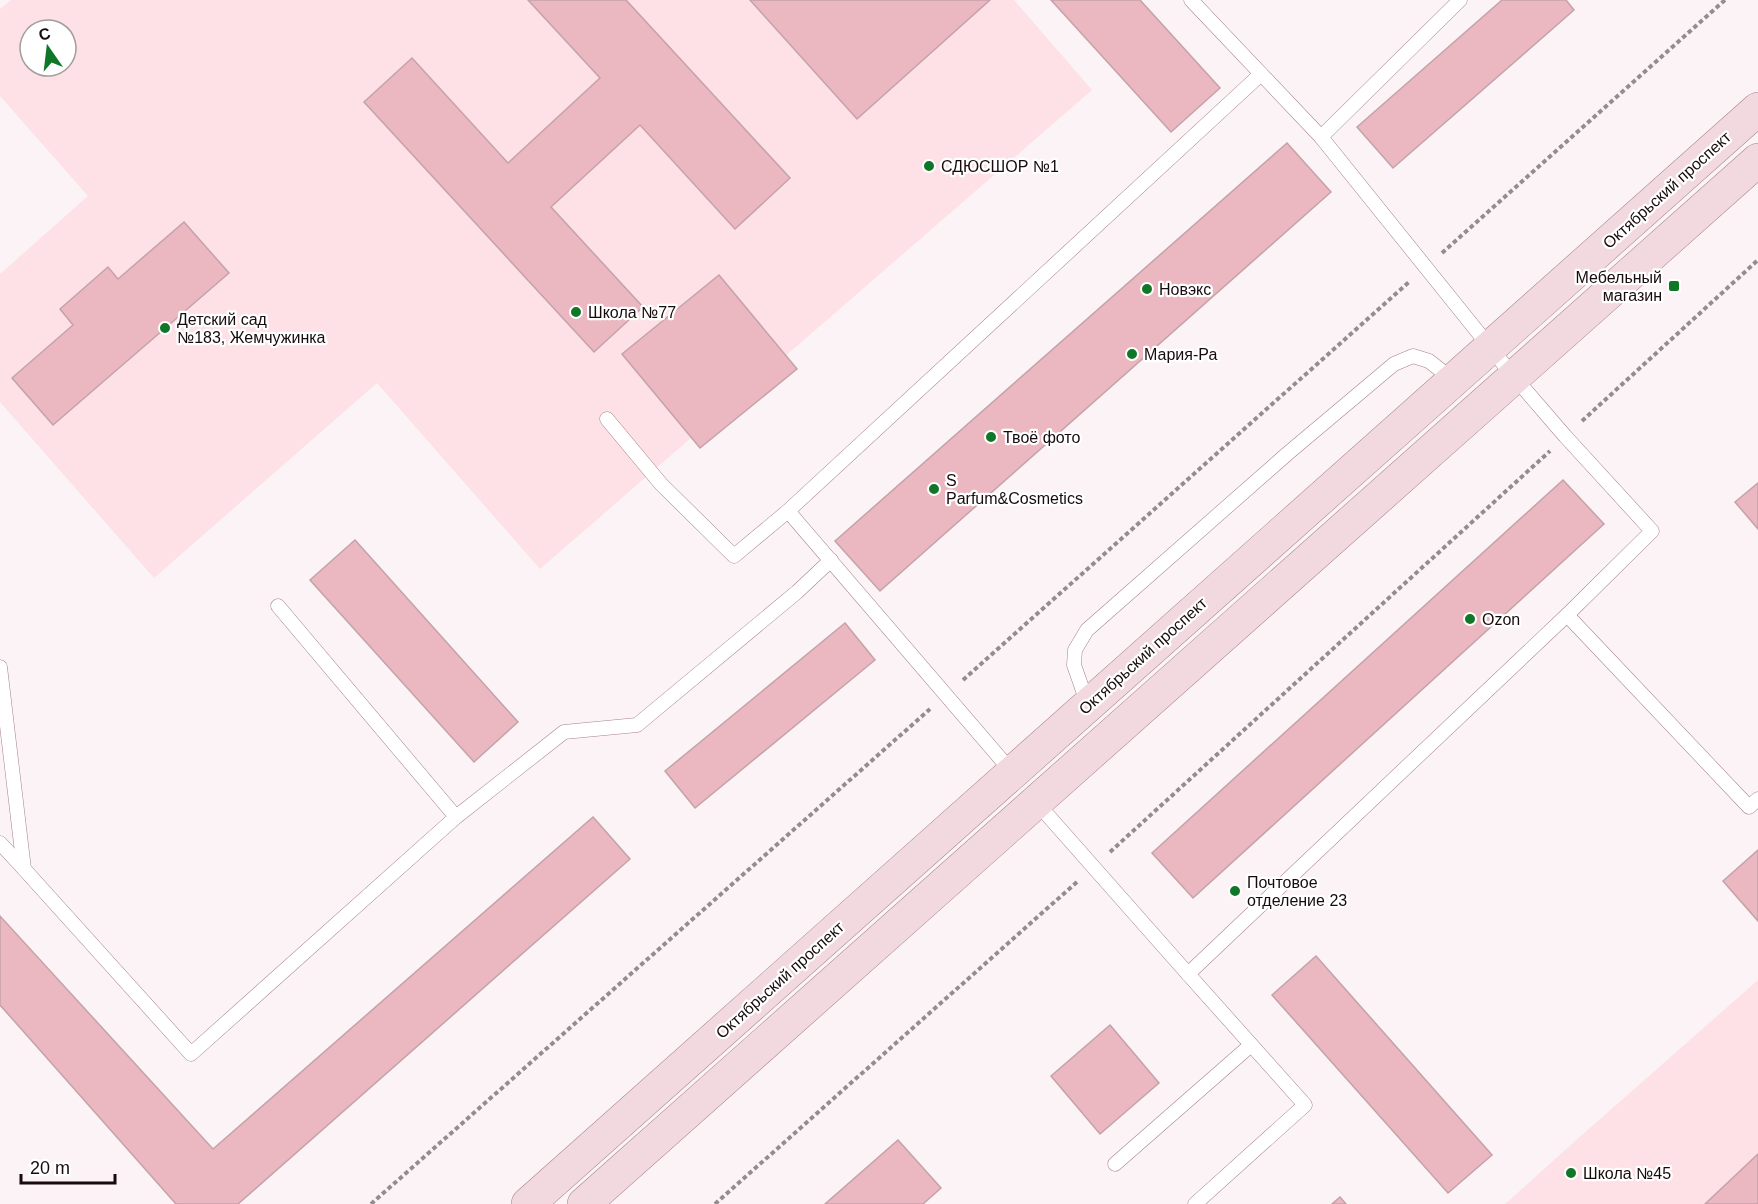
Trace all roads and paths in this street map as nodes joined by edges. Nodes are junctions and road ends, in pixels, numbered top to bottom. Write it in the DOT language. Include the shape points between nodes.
graph roads {
  1 [pos="1191,0"];
  2 [pos="1460,0"];
  3 [pos="1725,0"];
  4 [pos="1261,74"];
  5 [pos="1758,109"];
  6 [pos="1321,137"];
  7 [pos="1758,160"];
  8 [pos="1758,260"];
  9 [pos="1426,267"];
  10 [pos="1491,347"];
  11 [pos="1514,377"];
  12 [pos="1453,380"];
  13 [pos="607,419"];
  14 [pos="1565,436"];
  15 [pos="788,511"];
  16 [pos="831,560"];
  17 [pos="278,606"];
  18 [pos="1567,615"];
  19 [pos="0,667"];
  20 [pos="946,695"];
  21 [pos="1088,705"];
  22 [pos="1012,772"];
  23 [pos="1758,799"];
  24 [pos="1036,802"];
  25 [pos="456,817"];
  26 [pos="0,843"];
  27 [pos="1094,867"];
  28 [pos="24,869"];
  29 [pos="1188,974"];
  30 [pos="1251,1045"];
  31 [pos="1115,1164"];
  32 [pos="371,1204"];
  33 [pos="528,1204"];
  34 [pos="584,1204"];
  35 [pos="715,1204"];
  36 [pos="1196,1204"];
  1 -- 4 [label="lane"];
  2 -- 6 [label="lane"];
  3 -- 9 [label="path"];
  4 -- 6 [label="lane"];
  4 -- 15 [label="lane"];
  5 -- 10 [label="main road, Октябрьский проспект"];
  6 -- 9 [label="lane"];
  7 -- 11 [label="main road"];
  8 -- 14 [label="path"];
  9 -- 10 [label="lane"];
  9 -- 20 [label="path"];
  10 -- 11 [label="lane"];
  10 -- 12 [label="main road, Октябрьский проспект"];
  11 -- 14 [label="lane"];
  11 -- 24 [label="main road"];
  12 -- 21 [label="main road, Октябрьский проспект"];
  12 -- 21 [label="lane" via="1429,360 1413,356 1394,364 1087,630 1075,650 1074,665"];
  13 -- 15 [label="lane" via="661,484 734,556"];
  14 -- 18 [label="lane" via="1652,531"];
  14 -- 27 [label="path"];
  15 -- 16 [label="lane"];
  16 -- 20 [label="lane"];
  16 -- 25 [label="lane" via="637,725 564,732"];
  17 -- 25 [label="lane"];
  18 -- 23 [label="lane" via="1749,807"];
  18 -- 29 [label="lane"];
  19 -- 28 [label="lane"];
  20 -- 22 [label="lane"];
  20 -- 32 [label="path"];
  21 -- 22 [label="main road, Октябрьский проспект"];
  22 -- 33 [label="main road, Октябрьский проспект"];
  24 -- 27 [label="lane"];
  24 -- 34 [label="main road"];
  25 -- 28 [label="lane" via="190,1054"];
  26 -- 28 [label="lane"];
  27 -- 29 [label="lane"];
  27 -- 35 [label="path"];
  29 -- 30 [label="lane"];
  30 -- 31 [label="lane"];
  30 -- 36 [label="lane" via="1305,1105"];
}
